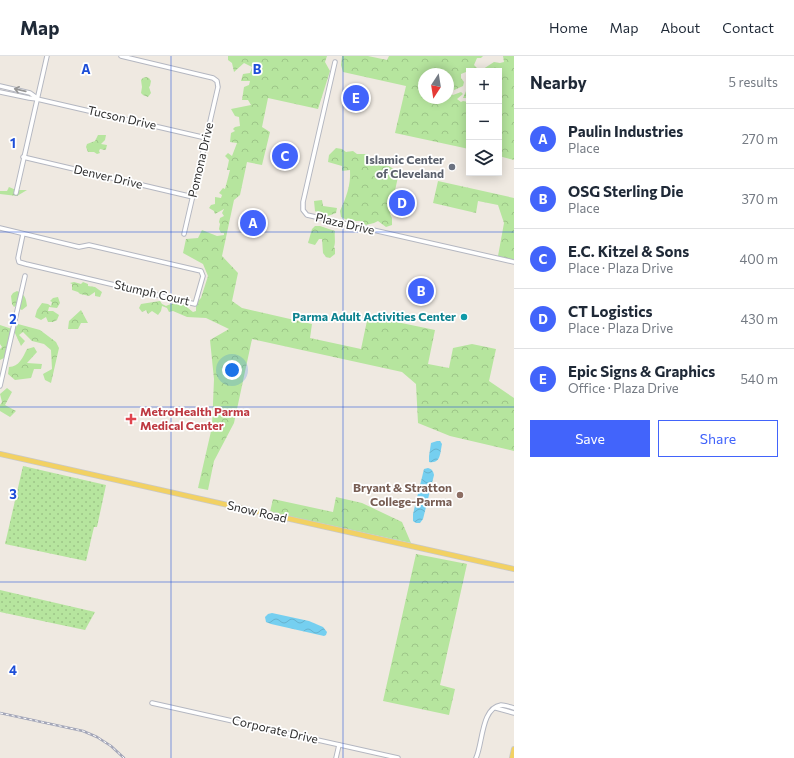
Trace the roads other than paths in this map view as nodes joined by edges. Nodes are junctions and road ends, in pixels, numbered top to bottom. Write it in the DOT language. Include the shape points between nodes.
graph roads {
  1 [pos="47,56"];
  2 [pos="121,56"];
  3 [pos="335,62"];
  4 [pos="0,86"];
  5 [pos="0,92"];
  6 [pos="37,98"];
  7 [pos="206,138"];
  8 [pos="23,157"];
  9 [pos="16,193"];
  10 [pos="193,197"];
  11 [pos="0,228"];
  12 [pos="23,234"];
  13 [pos="184,234"];
  14 [pos="514,262"];
  15 [pos="25,276"];
  16 [pos="0,386"];
  17 [pos="0,454"];
  18 [pos="514,569"];
  19 [pos="152,703"];
  20 [pos="495,708"];
  21 [pos="514,708"];
  22 [pos="514,713"];
  23 [pos="339,745"];
  24 [pos="514,749"];
  25 [pos="336,758"];
  26 [pos="398,758"];
  27 [pos="476,758"];
  28 [pos="512,758"];
  1 -- 6 [label="street"];
  2 -- 7 [label="street, Pomona Drive" via="217,81 218,87"];
  3 -- 14 [label="street, Plaza Drive" via="303,202 303,210 307,215"];
  6 -- 4 [label="street, Tucson Drive, one-way" via="30,93"];
  5 -- 6 [label="street, Tucson Drive"];
  6 -- 7 [label="street, Tucson Drive"];
  6 -- 8 [label="street"];
  7 -- 10 [label="street, Pomona Drive"];
  8 -- 9 [label="street"];
  8 -- 10 [label="street, Denver Drive"];
  10 -- 13 [label="street, Pomona Drive"];
  11 -- 12 [label="street, Stumph Court"];
  12 -- 12 [label="street, Stumph Court" via="79,246 89,245 202,271 203,276 195,304 19,262"];
  15 -- 16 [label="street"];
  17 -- 18 [label="main road, Snow Road"];
  19 -- 23 [label="street, Corporate Drive"];
  20 -- 21 [label="street" via="502,705"];
  20 -- 22 [label="street"];
  20 -- 27 [label="street" via="486,718"];
  23 -- 25 [label="street"];
  23 -- 26 [label="street, Corporate Drive"];
  24 -- 28 [label="main road"];
}
